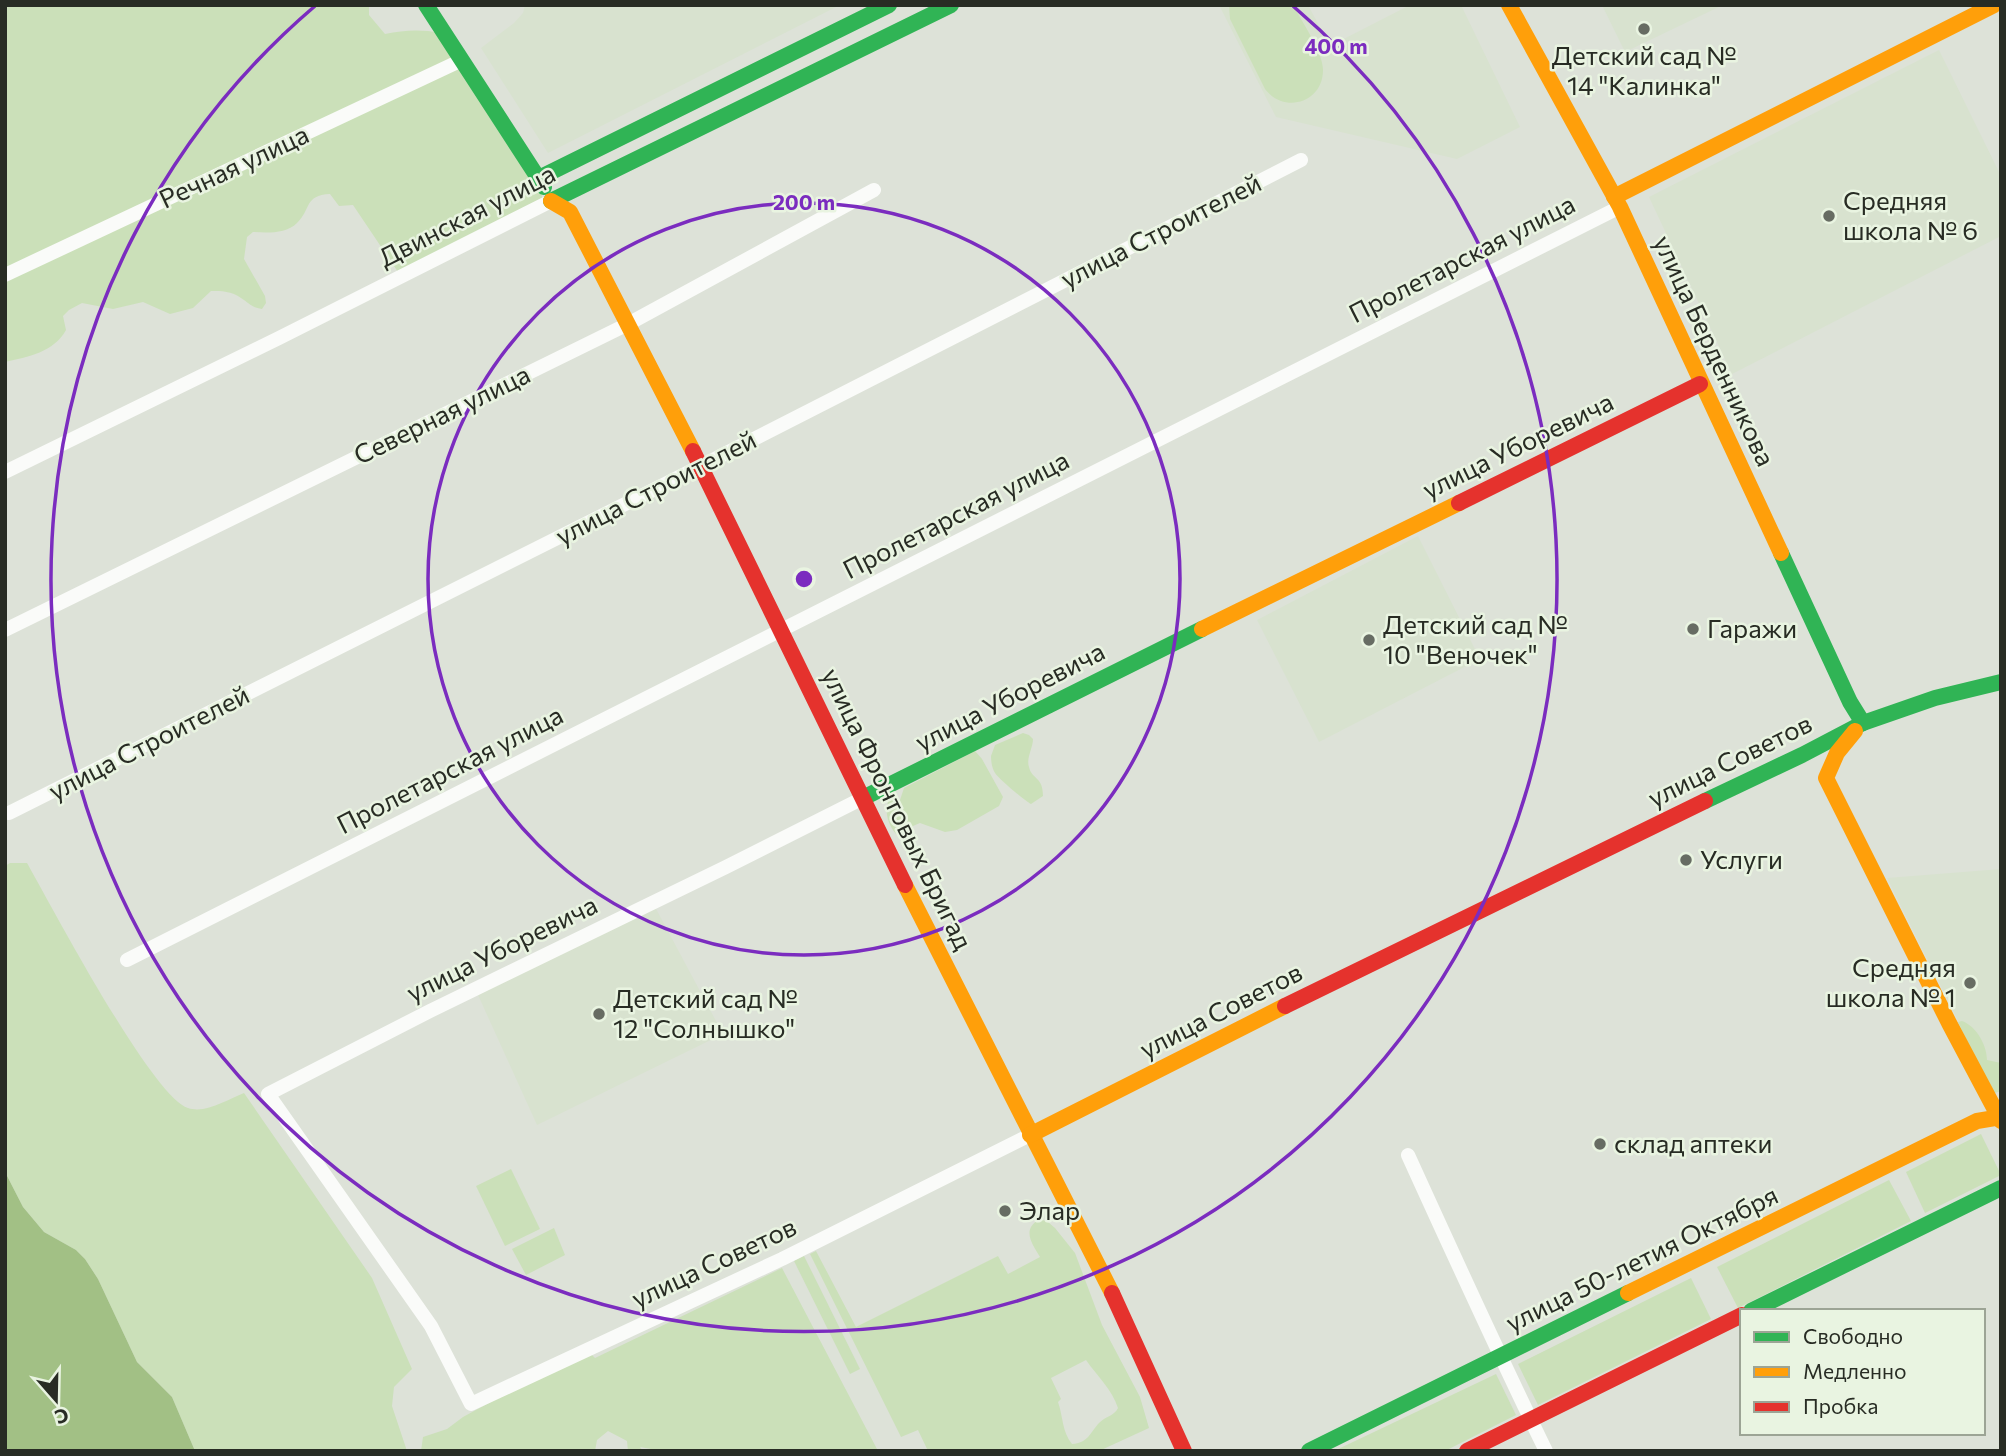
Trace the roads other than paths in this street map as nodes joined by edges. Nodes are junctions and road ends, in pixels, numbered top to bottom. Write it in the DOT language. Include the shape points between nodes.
graph roads {
  1 [pos="426,5"];
  2 [pos="889,5"];
  3 [pos="951,5"];
  4 [pos="1509,5"];
  5 [pos="1994,5"];
  6 [pos="463,60"];
  7 [pos="1301,160"];
  8 [pos="539,178"];
  9 [pos="874,190"];
  10 [pos="551,201"];
  11 [pos="1617,202"];
  12 [pos="5,275"];
  13 [pos="628,324"];
  14 [pos="1700,384"];
  15 [pos="701,466"];
  16 [pos="5,472"];
  17 [pos="5,630"];
  18 [pos="782,630"];
  19 [pos="2001,682"];
  20 [pos="1863,723"];
  21 [pos="1802,755"];
  22 [pos="1826,778"];
  23 [pos="865,797"];
  24 [pos="9,813"];
  25 [pos="127,960"];
  26 [pos="2000,1119"];
  27 [pos="1030,1135"];
  28 [pos="1408,1155"];
  29 [pos="2001,1188"];
  30 [pos="1755,1309"];
  31 [pos="1740,1316"];
  32 [pos="1500,1357"];
  33 [pos="471,1404"];
  34 [pos="1531,1419"];
  35 [pos="1184,1451"];
  36 [pos="1309,1451"];
  37 [pos="1468,1451"];
  38 [pos="1546,1451"];
  1 -- 6 [label="street"];
  2 -- 8 [label="street, Двинская улица"];
  3 -- 10 [label="street, Двинская улица"];
  4 -- 11 [label="street, улица Берденникова"];
  5 -- 11 [label="street, Пролетарская улица"];
  6 -- 8 [label="street"];
  6 -- 12 [label="street, Речная улица"];
  7 -- 15 [label="street, улица Строителей"];
  8 -- 10 [label="street"];
  9 -- 13 [label="street, Северная улица"];
  10 -- 13 [label="street, улица Фронтовых Бригад" via="570,212"];
  10 -- 16 [label="street, Двинская улица"];
  11 -- 14 [label="street, улица Берденникова"];
  11 -- 18 [label="street, Пролетарская улица"];
  13 -- 15 [label="street, улица Фронтовых Бригад"];
  13 -- 17 [label="street, Северная улица"];
  14 -- 20 [label="street, улица Берденникова"];
  14 -- 23 [label="street, улица Уборевича"];
  15 -- 18 [label="street, улица Фронтовых Бригад"];
  15 -- 24 [label="street, улица Строителей"];
  18 -- 23 [label="street, улица Фронтовых Бригад"];
  18 -- 25 [label="street, Пролетарская улица"];
  19 -- 20 [label="street, улица Советов"];
  20 -- 21 [label="street, улица Советов"];
  20 -- 22 [label="street" via="1843,744"];
  21 -- 22 [label="street"];
  21 -- 27 [label="street, улица Советов" via="1609,846"];
  22 -- 26 [label="street"];
  23 -- 27 [label="street, улица Фронтовых Бригад"];
  23 -- 33 [label="street, улица Уборевича" via="268,1094 430,1326"];
  26 -- 32 [label="street, улица 50-летия Октября" via="1977,1121"];
  27 -- 33 [label="street, улица Советов" via="782,1259"];
  27 -- 35 [label="street, улица Фронтовых Бригад" via="1123,1315"];
  28 -- 32 [label="street"];
  29 -- 30 [label="street"];
  31 -- 34 [label="street"];
  32 -- 34 [label="street"];
  32 -- 36 [label="street, улица 50-летия Октября"];
  34 -- 37 [label="street"];
  34 -- 38 [label="street"];
}
